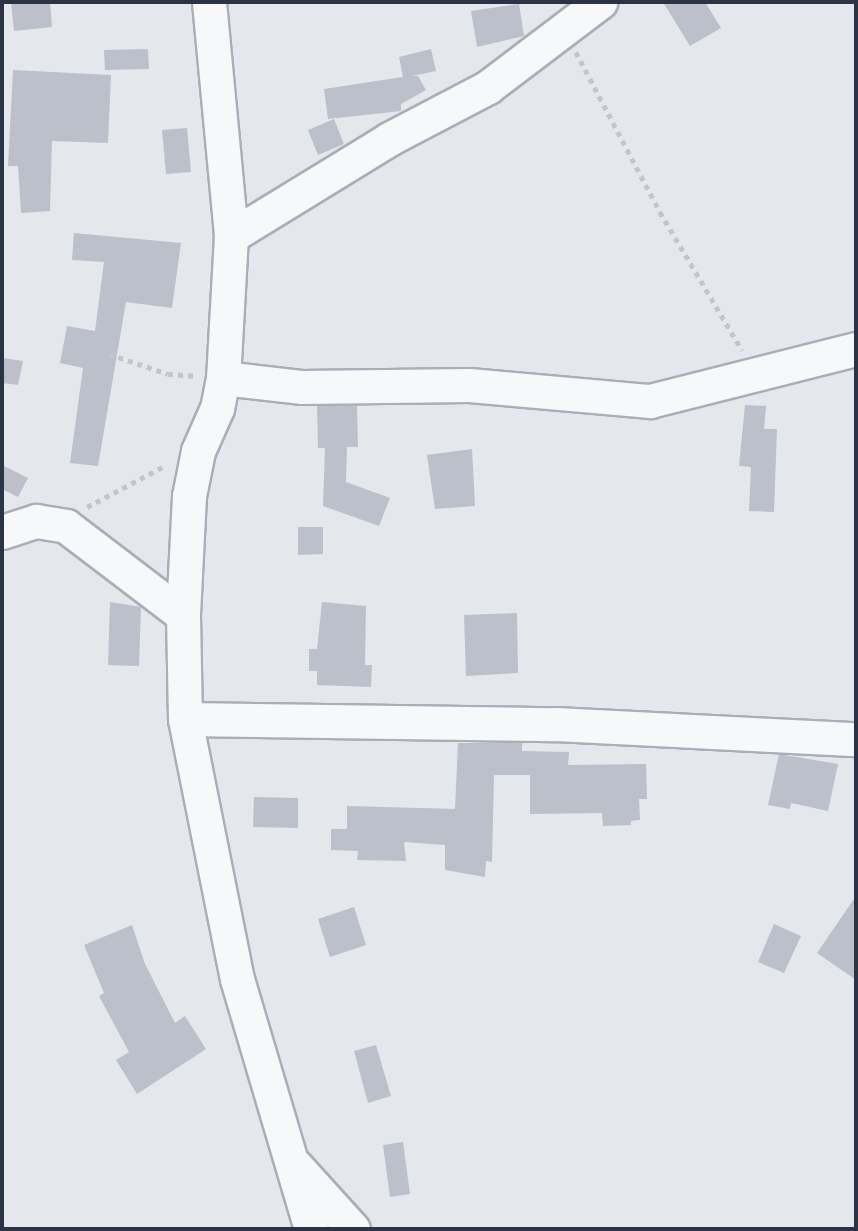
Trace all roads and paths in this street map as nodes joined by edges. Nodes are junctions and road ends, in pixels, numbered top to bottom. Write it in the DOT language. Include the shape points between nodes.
graph roads {
  1 [pos="209,2"];
  2 [pos="600,2"];
  3 [pos="564,30"];
  4 [pos="231,236"];
  5 [pos="856,349"];
  6 [pos="109,354"];
  7 [pos="757,375"];
  8 [pos="223,378"];
  9 [pos="198,451"];
  10 [pos="66,526"];
  11 [pos="2,531"];
  12 [pos="183,615"];
  13 [pos="185,719"];
  14 [pos="856,738"];
  15 [pos="291,1160"];
  16 [pos="311,1229"];
  17 [pos="353,1229"];
  1 -- 4 [label="street"];
  2 -- 3 [label="street"];
  3 -- 4 [label="street" via="488,87 389,139"];
  3 -- 7 [label="path" via="660,212"];
  4 -- 8 [label="street"];
  5 -- 7 [label="street"];
  6 -- 8 [label="path" via="168,374"];
  7 -- 8 [label="street" via="650,401 469,385 302,387"];
  8 -- 9 [label="street" via="217,408"];
  9 -- 10 [label="path" via="134,479"];
  9 -- 12 [label="street" via="190,496"];
  10 -- 11 [label="street" via="36,521"];
  10 -- 12 [label="street"];
  12 -- 13 [label="street"];
  13 -- 14 [label="street" via="555,724"];
  13 -- 15 [label="street" via="237,979"];
  15 -- 16 [label="street"];
  15 -- 17 [label="street"];
}
